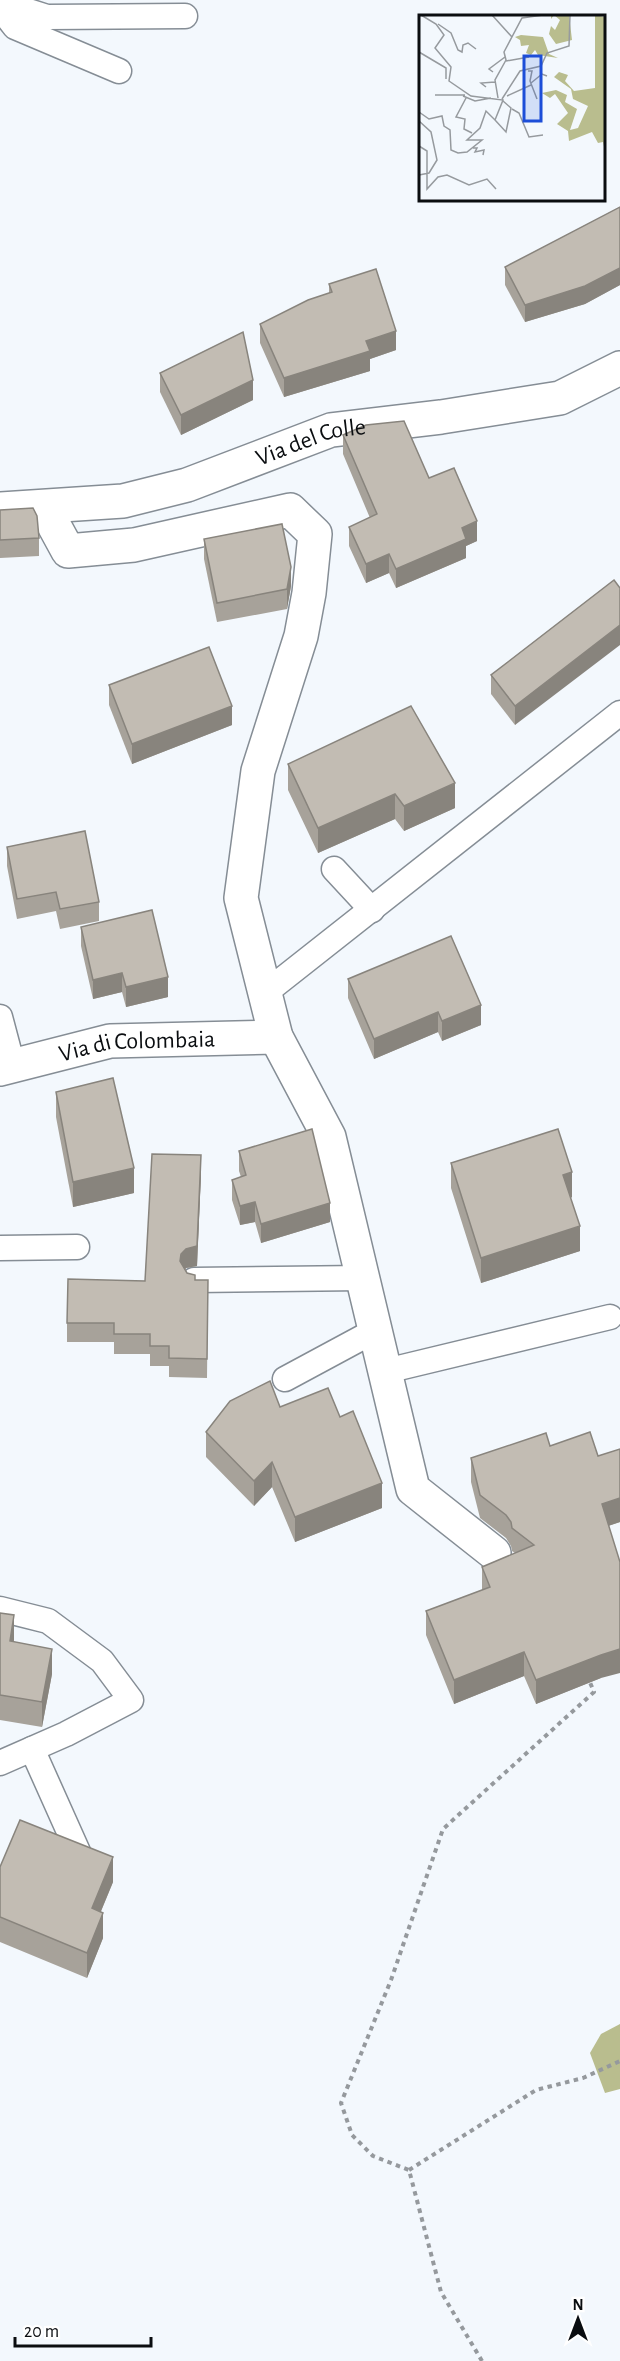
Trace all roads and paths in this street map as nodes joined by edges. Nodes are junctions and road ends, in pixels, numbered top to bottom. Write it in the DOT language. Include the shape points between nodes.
graph roads {
  1 [pos="0,2"];
  2 [pos="0,8"];
  3 [pos="185,16"];
  4 [pos="119,71"];
  5 [pos="620,368"];
  6 [pos="44,507"];
  7 [pos="0,509"];
  8 [pos="620,713"];
  9 [pos="334,869"];
  10 [pos="372,910"];
  11 [pos="265,993"];
  12 [pos="0,1017"];
  13 [pos="276,1037"];
  14 [pos="6,1067"];
  15 [pos="76,1247"];
  16 [pos="0,1248"];
  17 [pos="363,1278"];
  18 [pos="194,1280"];
  19 [pos="610,1317"];
  20 [pos="376,1330"];
  21 [pos="386,1371"];
  22 [pos="285,1379"];
  23 [pos="494,1553"];
  24 [pos="0,1610"];
  25 [pos="585,1670"];
  26 [pos="32,1749"];
  27 [pos="0,1762"];
  28 [pos="79,1854"];
  29 [pos="620,2061"];
  30 [pos="409,2170"];
  31 [pos="482,2361"];
  1 -- 3 [label="lane" via="47,16"];
  2 -- 4 [label="lane" via="15,27"];
  5 -- 6 [label="street, Via del Colle" via="560,398 331,429 187,485 123,501"];
  6 -- 7 [label="street, Via del Colle"];
  6 -- 11 [label="street" via="68,550 134,545 290,510 315,534 301,636 258,771 241,898"];
  8 -- 10 [label="lane"];
  9 -- 10 [label="lane"];
  10 -- 11 [label="lane"];
  11 -- 13 [label="street"];
  12 -- 14 [label="lane"];
  13 -- 14 [label="street, Via di Colombaia" via="110,1041"];
  13 -- 17 [label="street" via="329,1137"];
  15 -- 16 [label="lane"];
  17 -- 18 [label="lane"];
  17 -- 20 [label="street"];
  19 -- 21 [label="lane"];
  20 -- 21 [label="street"];
  20 -- 22 [label="lane"];
  21 -- 23 [label="street" via="413,1489"];
  24 -- 26 [label="lane" via="48,1622 102,1661 131,1700"];
  25 -- 30 [label="path" via="594,1692 443,1829 391,1980 341,2103 352,2135 373,2156"];
  26 -- 27 [label="lane"];
  26 -- 28 [label="lane"];
  29 -- 30 [label="path" via="583,2078 536,2090"];
  30 -- 31 [label="path" via="441,2292"];
}
